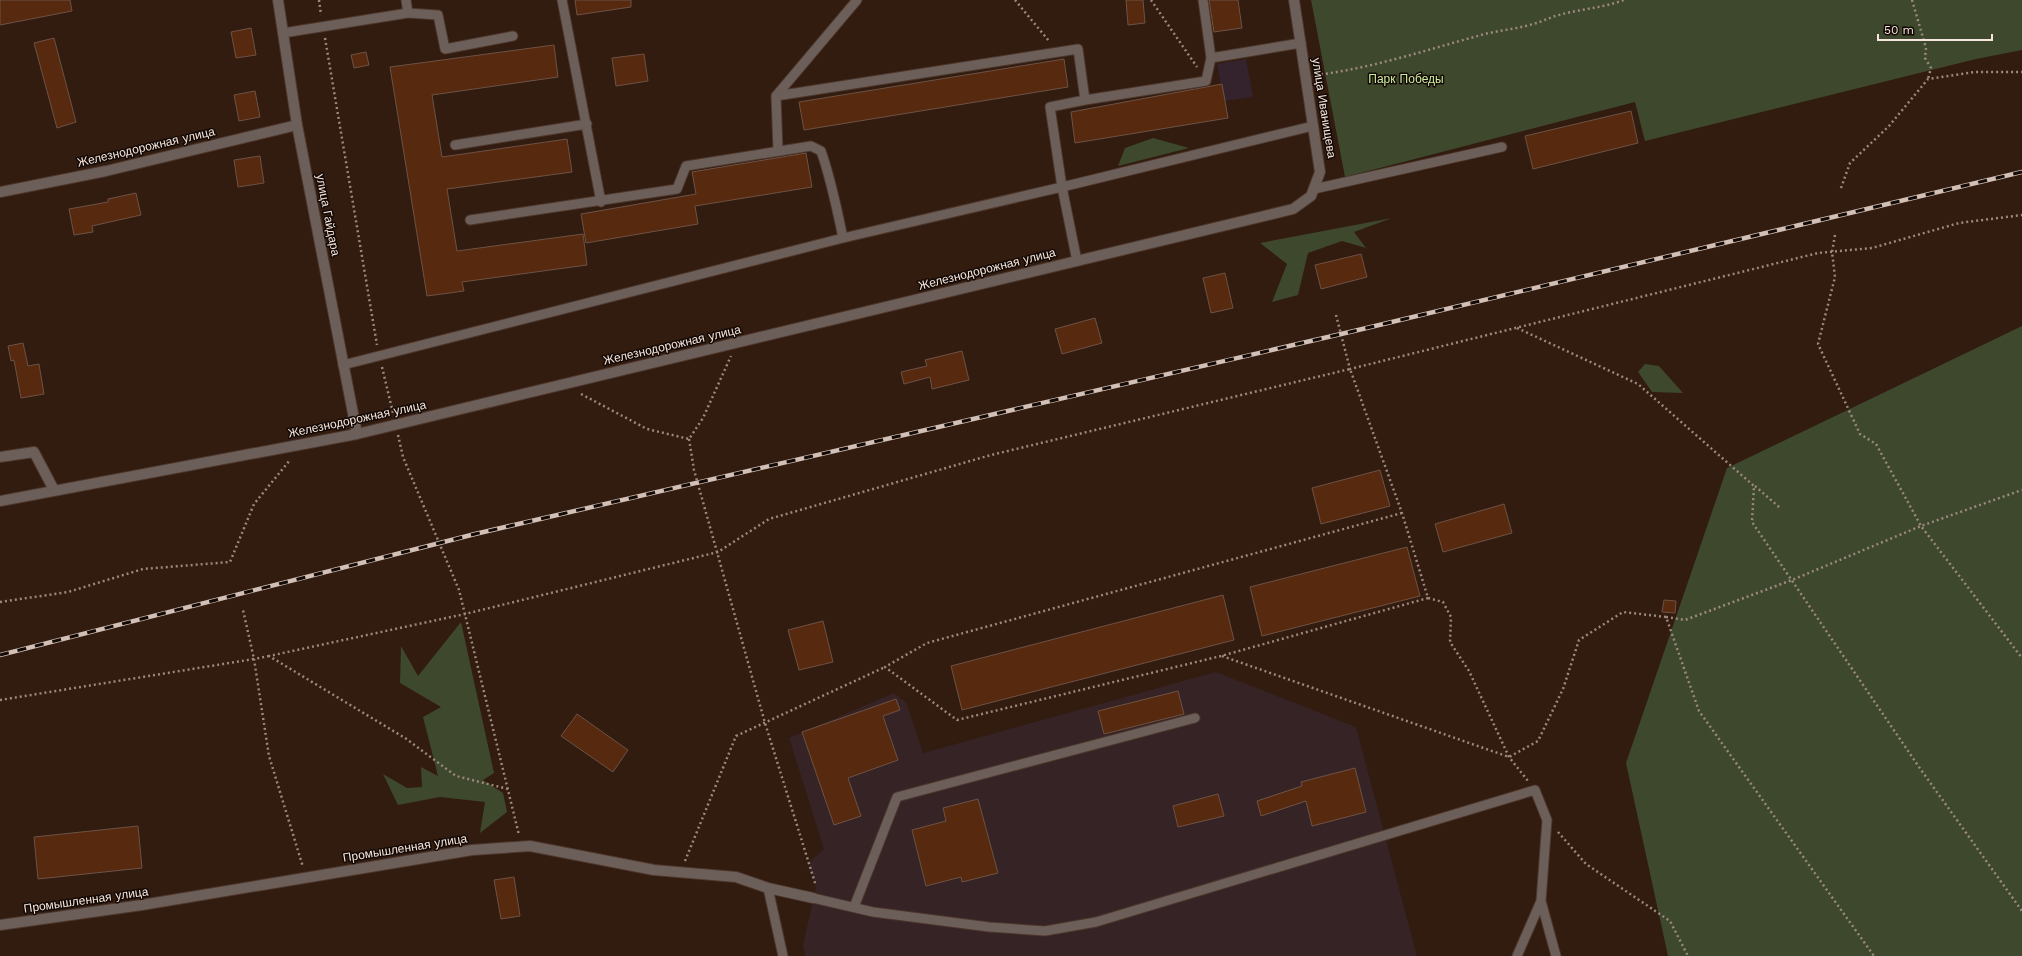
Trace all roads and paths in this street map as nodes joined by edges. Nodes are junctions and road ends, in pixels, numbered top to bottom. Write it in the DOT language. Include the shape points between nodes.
graph roads {
  1 [pos="278,0"];
  2 [pos="406,0"];
  3 [pos="562,0"];
  4 [pos="857,0"];
  5 [pos="1015,0"];
  6 [pos="1151,0"];
  7 [pos="1203,0"];
  8 [pos="1294,0"];
  9 [pos="1624,0"];
  10 [pos="1912,0"];
  11 [pos="408,13"];
  12 [pos="324,28"];
  13 [pos="283,33"];
  14 [pos="513,36"];
  15 [pos="1301,44"];
  16 [pos="1059,52"];
  17 [pos="1211,58"];
  18 [pos="2022,72"];
  19 [pos="1306,76"];
  20 [pos="1928,79"];
  21 [pos="1206,81"];
  22 [pos="776,96"];
  23 [pos="1085,100"];
  24 [pos="587,124"];
  25 [pos="297,125"];
  26 [pos="1313,126"];
  27 [pos="455,145"];
  28 [pos="1502,147"];
  29 [pos="778,151"];
  30 [pos="1062,187"];
  31 [pos="1841,188"];
  32 [pos="1314,189"];
  33 [pos="0,192"];
  34 [pos="601,202"];
  35 [pos="1293,209"];
  36 [pos="2022,215"];
  37 [pos="470,220"];
  38 [pos="1835,235"];
  39 [pos="842,238"];
  40 [pos="1832,252"];
  41 [pos="1077,261"];
  42 [pos="1336,315"];
  43 [pos="1517,328"];
  44 [pos="736,343"];
  45 [pos="380,356"];
  46 [pos="343,365"];
  47 [pos="1350,369"];
  48 [pos="563,384"];
  49 [pos="396,425"];
  50 [pos="357,434"];
  51 [pos="688,439"];
  52 [pos="303,444"];
  53 [pos="0,457"];
  54 [pos="1754,486"];
  55 [pos="54,490"];
  56 [pos="2022,490"];
  57 [pos="0,501"];
  58 [pos="1779,507"];
  59 [pos="1402,513"];
  60 [pos="1921,526"];
  61 [pos="718,552"];
  62 [pos="1792,580"];
  63 [pos="1428,598"];
  64 [pos="0,602"];
  65 [pos="243,610"];
  66 [pos="465,614"];
  67 [pos="1666,617"];
  68 [pos="269,656"];
  69 [pos="1221,656"];
  70 [pos="254,658"];
  71 [pos="2022,658"];
  72 [pos="885,667"];
  73 [pos="0,700"];
  74 [pos="1195,718"];
  75 [pos="765,723"];
  76 [pos="1509,758"];
  77 [pos="508,789"];
  78 [pos="1535,790"];
  79 [pos="1547,820"];
  80 [pos="522,847"];
  81 [pos="680,872"];
  82 [pos="307,878"];
  83 [pos="768,888"];
  84 [pos="817,899"];
  85 [pos="1541,901"];
  86 [pos="854,907"];
  87 [pos="2022,911"];
  88 [pos="0,925"];
  89 [pos="783,956"];
  90 [pos="1517,956"];
  91 [pos="1556,956"];
  92 [pos="1688,956"];
  93 [pos="1874,956"];
  1 -- 13 [label="street, улица Гайдара"];
  2 -- 11 [label="lane"];
  3 -- 24 [label="lane"];
  4 -- 22 [label="lane"];
  5 -- 16 [label="path"];
  6 -- 21 [label="path"];
  7 -- 17 [label="lane"];
  8 -- 15 [label="street, улица Иванищева"];
  9 -- 19 [label="path" via="1346,72"];
  10 -- 20 [label="path" via="1926,48 1925,58 1931,68"];
  11 -- 12 [label="lane"];
  11 -- 14 [label="lane" via="438,15 445,49"];
  12 -- 13 [label="lane"];
  12 -- 45 [label="path"];
  13 -- 25 [label="street, улица Гайдара"];
  15 -- 17 [label="lane"];
  15 -- 19 [label="street, улица Иванищева"];
  16 -- 22 [label="lane"];
  16 -- 23 [label="lane" via="1078,50"];
  17 -- 21 [label="lane"];
  18 -- 20 [label="path" via="1976,72"];
  19 -- 26 [label="street, улица Иванищева"];
  20 -- 31 [label="path" via="1889,126 1850,163"];
  21 -- 23 [label="lane"];
  22 -- 29 [label="lane"];
  23 -- 30 [label="lane" via="1050,107"];
  24 -- 27 [label="lane"];
  24 -- 34 [label="lane"];
  25 -- 33 [label="street, Железнодорожная улица" via="106,171"];
  25 -- 46 [label="street, улица Гайдара"];
  26 -- 30 [label="lane"];
  26 -- 32 [label="street, улица Иванищева" via="1320,172"];
  28 -- 32 [label="lane"];
  29 -- 34 [label="lane" via="686,166 677,189"];
  29 -- 39 [label="lane" via="810,146 821,151 838,210"];
  30 -- 39 [label="lane"];
  30 -- 41 [label="lane"];
  32 -- 35 [label="street, улица Иванищева" via="1311,196"];
  34 -- 37 [label="lane"];
  35 -- 41 [label="street, Железнодорожная улица"];
  36 -- 40 [label="path" via="1959,223 1872,248"];
  38 -- 40 [label="path"];
  39 -- 45 [label="lane"];
  40 -- 43 [label="path" via="1818,253"];
  40 -- 60 [label="path" via="1835,276 1818,344 1860,434 1876,444"];
  41 -- 44 [label="street, Железнодорожная улица"];
  42 -- 47 [label="path"];
  43 -- 47 [label="path"];
  43 -- 54 [label="path" via="1638,384"];
  44 -- 48 [label="street, Железнодорожная улица"];
  44 -- 51 [label="path" via="703,418"];
  45 -- 46 [label="lane"];
  45 -- 49 [label="path"];
  46 -- 50 [label="street, улица Гайдара"];
  47 -- 59 [label="path"];
  47 -- 61 [label="path" via="991,455 769,519"];
  48 -- 49 [label="street, Железнодорожная улица"];
  48 -- 51 [label="path" via="647,429"];
  49 -- 50 [label="street, Железнодорожная улица"];
  49 -- 66 [label="path" via="403,457 460,590"];
  50 -- 52 [label="street, Железнодорожная улица"];
  51 -- 61 [label="path" via="694,470"];
  52 -- 55 [label="street, Железнодорожная улица"];
  52 -- 64 [label="path" via="254,504 230,562 143,569 68,592"];
  53 -- 55 [label="street" via="34,452"];
  54 -- 58 [label="path"];
  54 -- 62 [label="path" via="1752,522"];
  55 -- 57 [label="street, Железнодорожная улица"];
  56 -- 60 [label="path"];
  59 -- 63 [label="path"];
  59 -- 72 [label="path" via="927,643"];
  60 -- 62 [label="path"];
  60 -- 71 [label="path"];
  61 -- 66 [label="path"];
  61 -- 75 [label="path"];
  62 -- 67 [label="path" via="1686,620"];
  62 -- 87 [label="path" via="1919,767"];
  63 -- 69 [label="path"];
  63 -- 76 [label="path" via="1444,602 1451,617 1450,642 1469,671"];
  65 -- 70 [label="path"];
  66 -- 68 [label="path"];
  66 -- 77 [label="path"];
  67 -- 76 [label="path" via="1623,612 1579,640 1564,689 1538,741"];
  67 -- 93 [label="path" via="1699,711"];
  68 -- 70 [label="path"];
  68 -- 77 [label="path" via="405,738 456,776"];
  69 -- 72 [label="path" via="957,720"];
  69 -- 76 [label="path"];
  70 -- 73 [label="path"];
  70 -- 82 [label="path" via="269,756"];
  72 -- 75 [label="path"];
  74 -- 86 [label="lane" via="897,797"];
  75 -- 81 [label="path" via="736,736"];
  75 -- 84 [label="path"];
  76 -- 78 [label="path"];
  77 -- 80 [label="path"];
  78 -- 79 [label="lane"];
  78 -- 86 [label="lane" via="1096,922 1045,931 989,927"];
  79 -- 85 [label="lane"];
  79 -- 92 [label="path" via="1586,864 1670,921"];
  80 -- 81 [label="street, Промышленная улица" via="530,846 654,870"];
  80 -- 82 [label="street, Промышленная улица" via="472,850"];
  81 -- 83 [label="street, Промышленная улица" via="736,878"];
  82 -- 88 [label="street, Промышленная улица"];
  83 -- 84 [label="street, Промышленная улица"];
  83 -- 89 [label="lane"];
  84 -- 86 [label="lane"];
  85 -- 90 [label="lane"];
  85 -- 91 [label="lane"];
}
